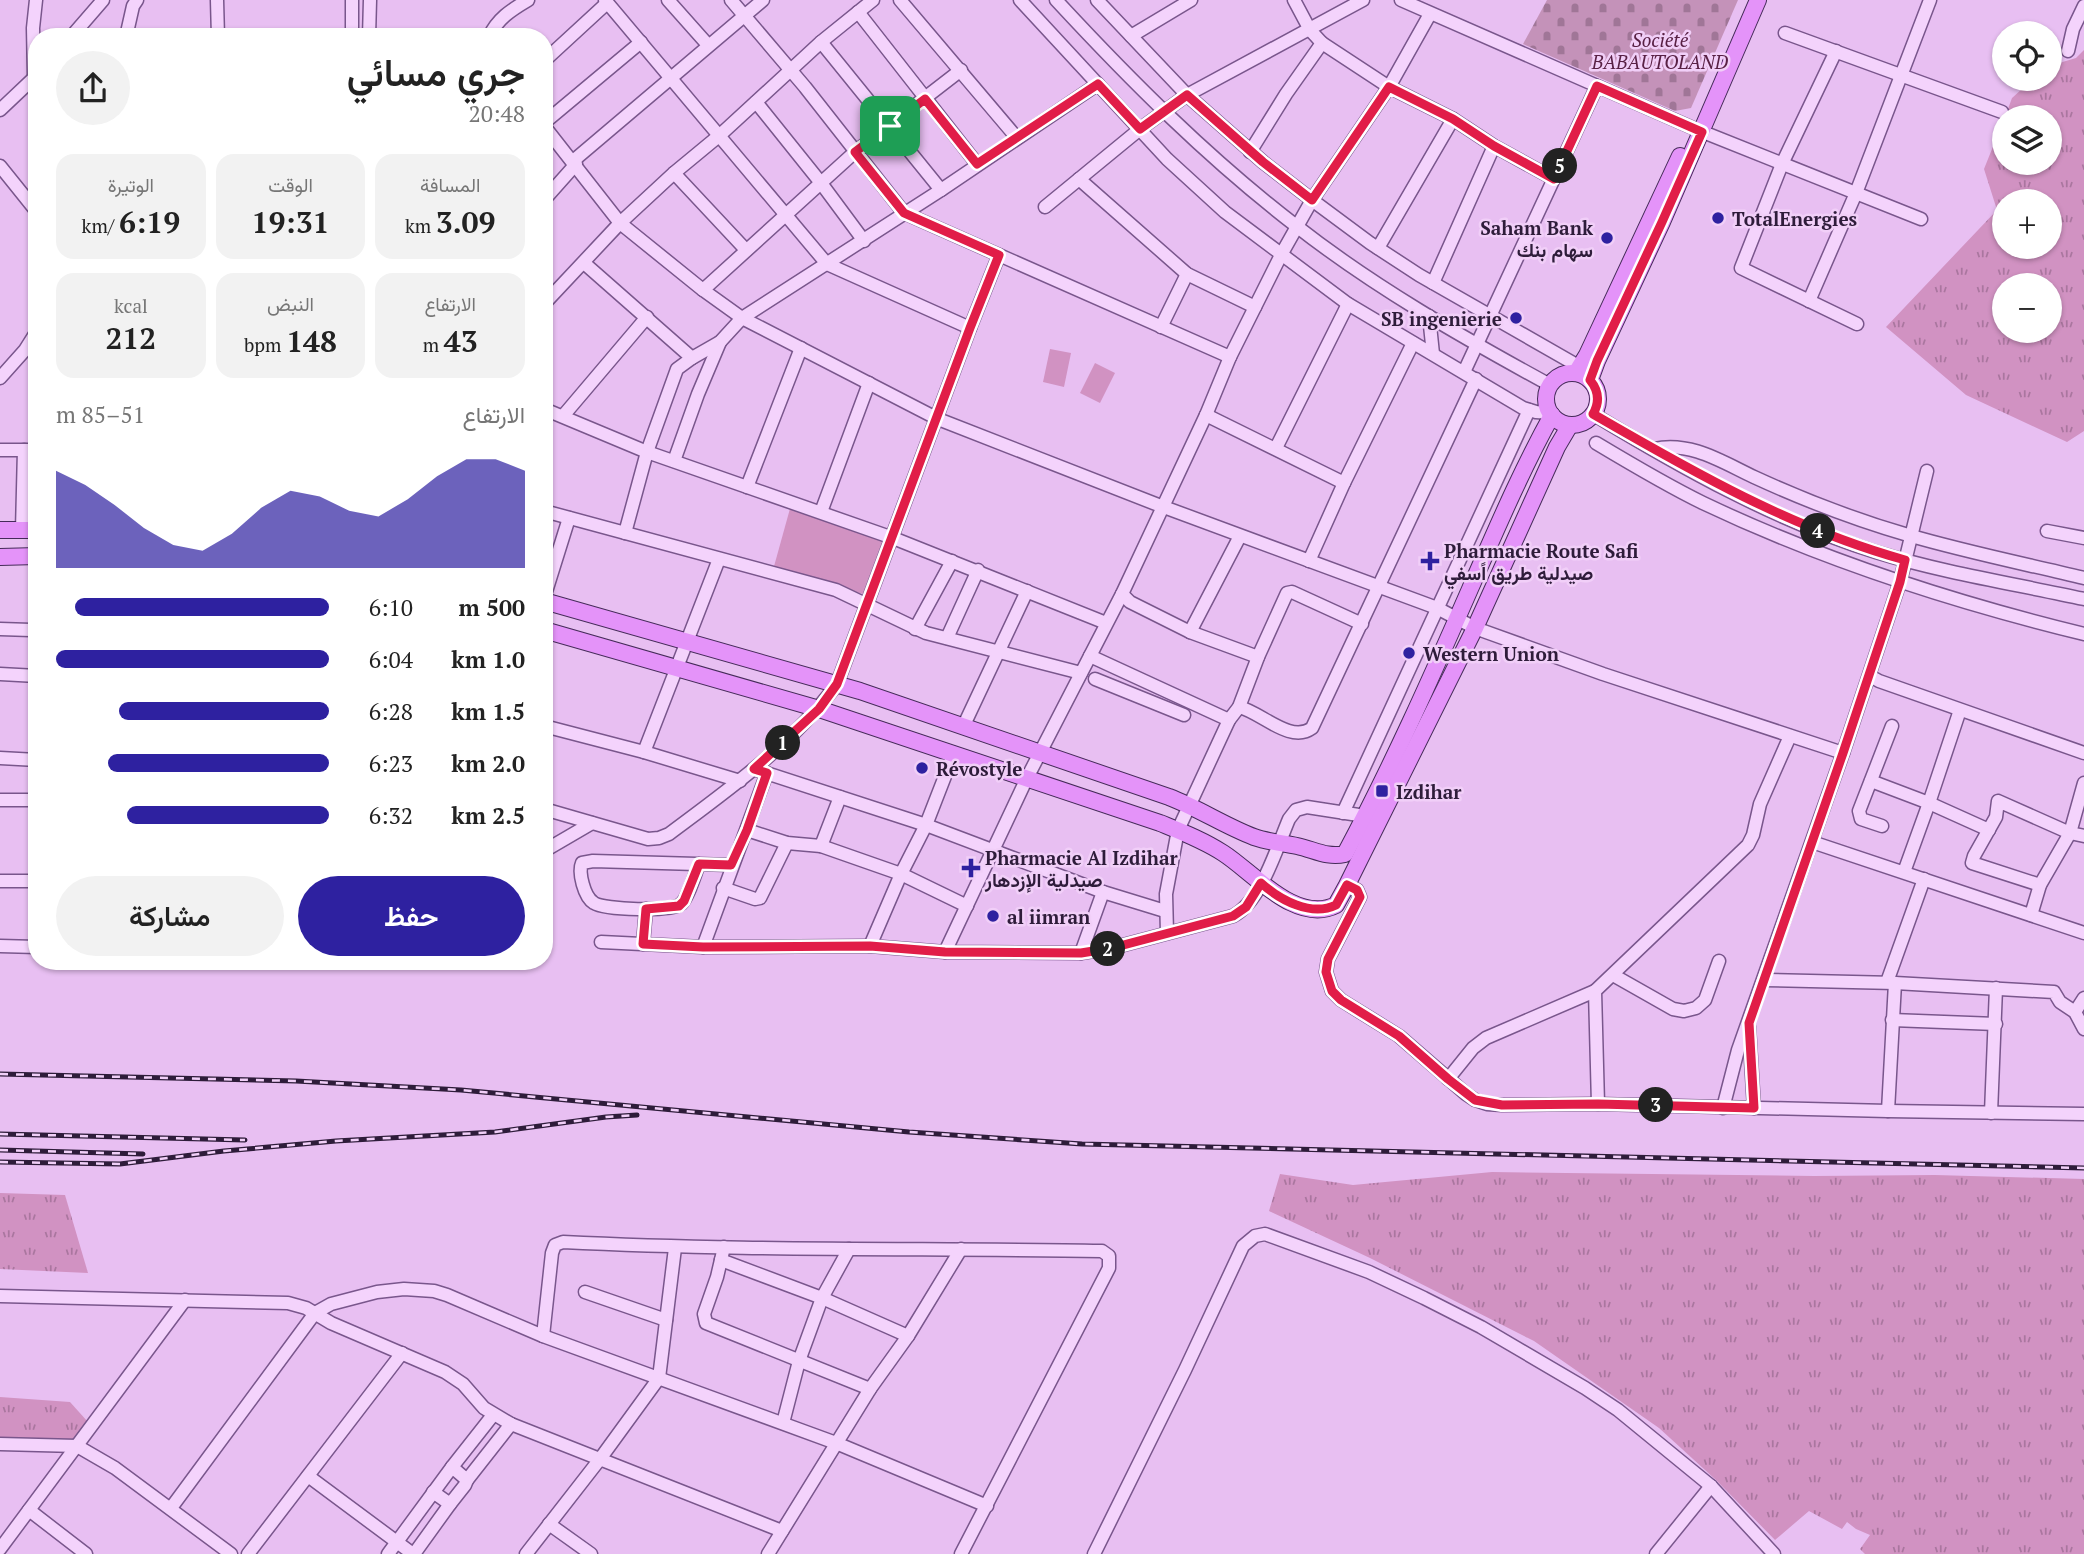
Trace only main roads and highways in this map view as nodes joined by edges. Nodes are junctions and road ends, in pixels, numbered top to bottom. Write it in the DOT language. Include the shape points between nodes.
graph roads {
  1 [pos="1748,0"];
  2 [pos="1758,0"];
  3 [pos="1697,130"];
  4 [pos="1582,373"];
  5 [pos="1551,414"];
  6 [pos="1570,425"];
  7 [pos="0,530"];
  8 [pos="28,530"];
  9 [pos="28,556"];
  10 [pos="0,557"];
  11 [pos="553,602"];
  12 [pos="553,633"];
  1 -- 3 [label="main road"];
  2 -- 3 [label="main road"];
  3 -- 4 [label="main road"];
  4 -- 5 [label="main road" via="1562,375 1550,385 1546,402"];
  4 -- 6 [label="main road" via="1594,385 1598,403 1593,414"];
  5 -- 6 [label="main road"];
  5 -- 11 [label="main road" via="1345,854 1324,855 1252,836 1190,805 964,725"];
  6 -- 12 [label="main road" via="1347,885 1336,905 1320,910 1277,895 1222,852 1178,830 819,709"];
  7 -- 8 [label="main road"];
  9 -- 10 [label="main road"];
}
